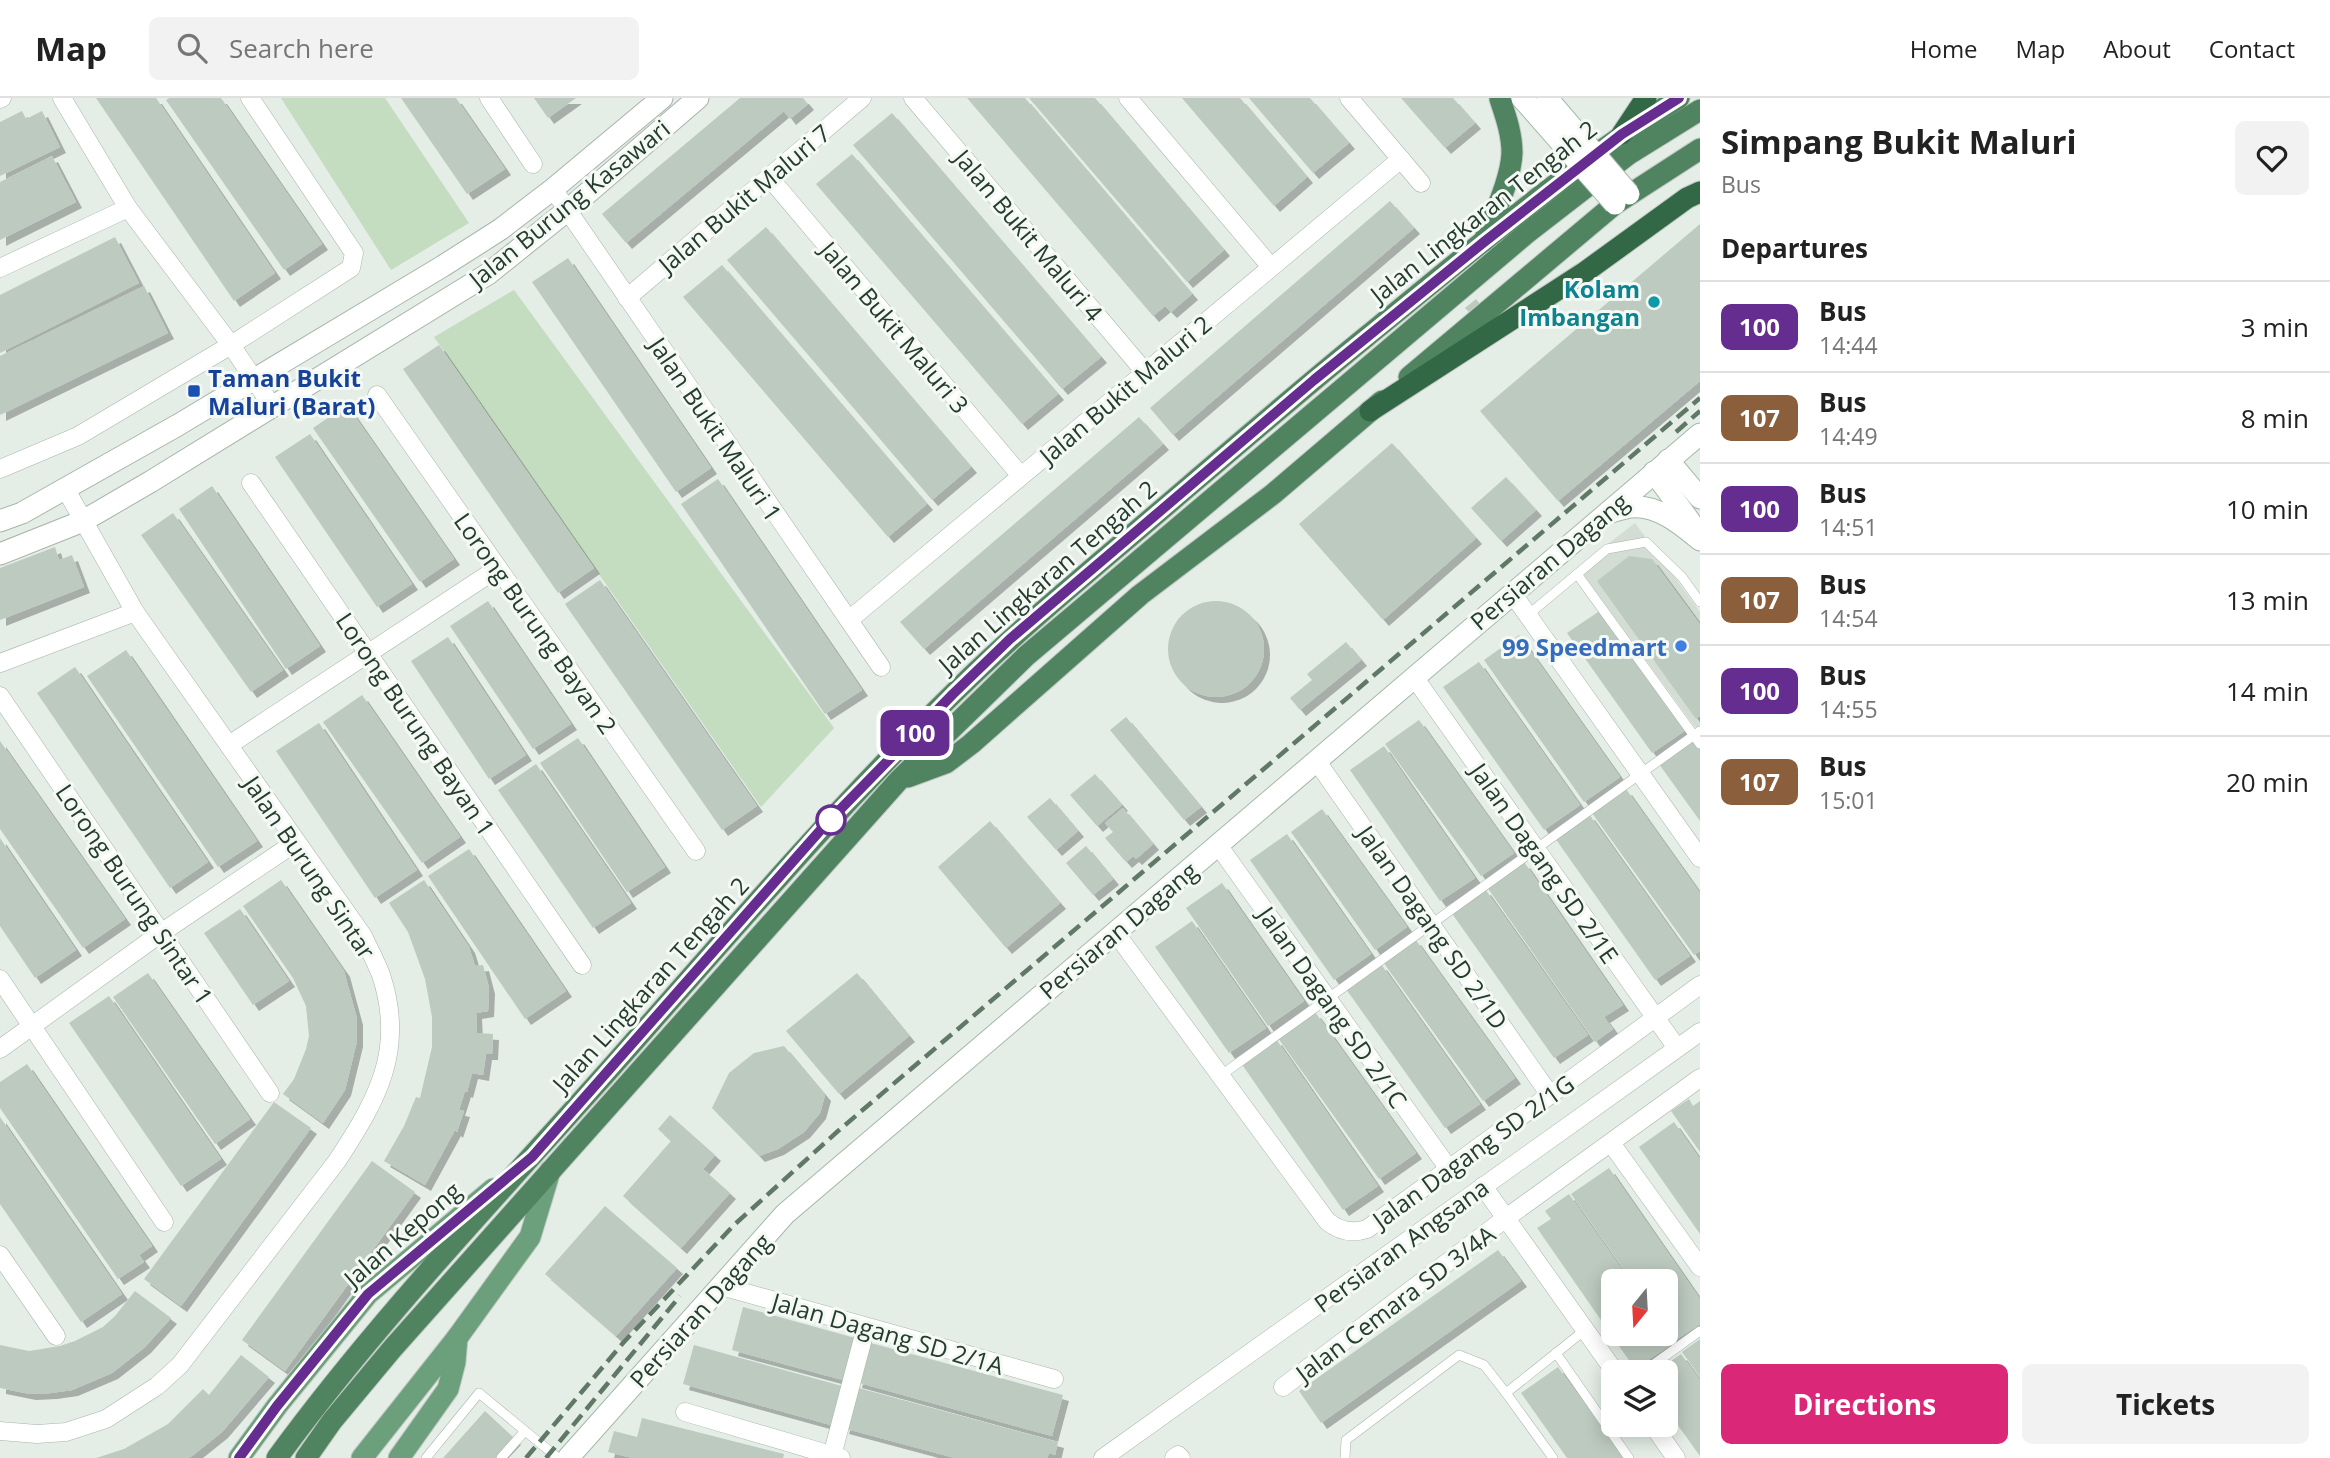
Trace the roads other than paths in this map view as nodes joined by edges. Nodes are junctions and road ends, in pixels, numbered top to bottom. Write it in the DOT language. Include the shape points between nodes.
graph roads {
  1 [pos="62,98"];
  2 [pos="250,98"];
  3 [pos="489,98"];
  4 [pos="662,98"];
  5 [pos="698,98"];
  6 [pos="862,98"];
  7 [pos="913,98"];
  8 [pos="1128,98"];
  9 [pos="1349,98"];
  10 [pos="1505,98"];
  11 [pos="1522,98"];
  12 [pos="1547,98"];
  13 [pos="1646,98"];
  14 [pos="1679,98"];
  15 [pos="1700,110"];
  16 [pos="1622,134"];
  17 [pos="1700,149"];
  18 [pos="1401,159"];
  19 [pos="533,164"];
  20 [pos="769,177"];
  21 [pos="1421,183"];
  22 [pos="553,189"];
  23 [pos="1700,192"];
  24 [pos="1622,199"];
  25 [pos="128,208"];
  26 [pos="569,209"];
  27 [pos="1484,242"];
  28 [pos="1271,267"];
  29 [pos="0,268"];
  30 [pos="626,298"];
  31 [pos="231,345"];
  32 [pos="1145,372"];
  33 [pos="254,379"];
  34 [pos="377,395"];
  35 [pos="272,405"];
  36 [pos="1370,411"];
  37 [pos="1700,434"];
  38 [pos="1661,466"];
  39 [pos="0,469"];
  40 [pos="1021,476"];
  41 [pos="251,482"];
  42 [pos="65,488"];
  43 [pos="1700,498"];
  44 [pos="1604,515"];
  45 [pos="0,521"];
  46 [pos="83,521"];
  47 [pos="1700,538"];
  48 [pos="0,554"];
  49 [pos="498,568"];
  50 [pos="1577,574"];
  51 [pos="1512,593"];
  52 [pos="1700,602"];
  53 [pos="135,612"];
  54 [pos="1528,615"];
  55 [pos="849,620"];
  56 [pos="368,654"];
  57 [pos="0,663"];
  58 [pos="881,667"];
  59 [pos="1414,677"];
  60 [pos="0,696"];
  61 [pos="1697,733"];
  62 [pos="1700,744"];
  63 [pos="229,745"];
  64 [pos="1316,760"];
  65 [pos="1640,774"];
  66 [pos="899,780"];
  67 [pos="296,842"];
  68 [pos="1218,845"];
  69 [pos="1535,849"];
  70 [pos="696,851"];
  71 [pos="1700,858"];
  72 [pos="1431,924"];
  73 [pos="1115,932"];
  74 [pos="161,933"];
  75 [pos="582,965"];
  76 [pos="0,979"];
  77 [pos="1700,985"];
  78 [pos="1327,999"];
  79 [pos="1655,1018"];
  80 [pos="32,1026"];
  81 [pos="1700,1032"];
  82 [pos="1677,1048"];
  83 [pos="0,1049"];
  84 [pos="1220,1076"];
  85 [pos="1700,1079"];
  86 [pos="270,1093"];
  87 [pos="1550,1095"];
  88 [pos="1611,1143"];
  89 [pos="532,1157"];
  90 [pos="1449,1169"];
  91 [pos="550,1171"];
  92 [pos="1483,1186"];
  93 [pos="1501,1211"];
  94 [pos="164,1222"];
  95 [pos="0,1255"];
  96 [pos="1700,1267"];
  97 [pos="721,1286"];
  98 [pos="866,1327"];
  99 [pos="1585,1330"];
  100 [pos="1700,1331"];
  101 [pos="55,1336"];
  102 [pos="457,1338"];
  103 [pos="1556,1353"];
  104 [pos="1606,1360"];
  105 [pos="1660,1360"];
  106 [pos="1054,1380"];
  107 [pos="1283,1387"];
  108 [pos="1506,1393"];
  109 [pos="685,1412"];
  110 [pos="0,1431"];
  111 [pos="525,1432"];
  112 [pos="1661,1437"];
  113 [pos="802,1453"];
  114 [pos="837,1457"];
  115 [pos="239,1458"];
  116 [pos="277,1458"];
  117 [pos="306,1458"];
  118 [pos="362,1458"];
  119 [pos="399,1458"];
  120 [pos="426,1458"];
  121 [pos="501,1458"];
  122 [pos="558,1458"];
  123 [pos="568,1458"];
  124 [pos="1103,1458"];
  125 [pos="1345,1458"];
  126 [pos="1553,1458"];
  127 [pos="1629,1458"];
  128 [pos="1676,1458"];
  1 -- 25 [label="street"];
  2 -- 31 [label="street" via="354,253 351,268"];
  3 -- 19 [label="street"];
  4 -- 22 [label="main road, Jalan Burung Kasawari"];
  5 -- 26 [label="main road, Jalan Burung Kasawari"];
  6 -- 20 [label="street, Jalan Bukit Maluri 7"];
  7 -- 32 [label="street, Jalan Bukit Maluri 4"];
  8 -- 28 [label="street"];
  9 -- 18 [label="street"];
  10 -- 27 [label="highway" via="1510,169"];
  11 -- 24 [label="main road, bridge"];
  12 -- 24 [label="main road, bridge"];
  13 -- 16 [label="highway"];
  14 -- 16 [label="highway, Jalan Lingkaran Tengah 2"];
  15 -- 66 [label="highway, Jalan Lingkaran Tengah 2" via="1629,154 1459,290 1026,656"];
  16 -- 27 [label="highway, Jalan Lingkaran Tengah 2"];
  17 -- 24 [label="highway"];
  18 -- 21 [label="street"];
  18 -- 28 [label="street, Jalan Bukit Maluri 2"];
  20 -- 30 [label="street, Jalan Bukit Maluri 7"];
  20 -- 40 [label="street, Jalan Bukit Maluri 3"];
  22 -- 26 [label="street, Jalan Bukit Maluri 1"];
  22 -- 33 [label="main road, Jalan Burung Kasawari" via="443,266"];
  23 -- 36 [label="highway"];
  24 -- 36 [label="highway"];
  25 -- 29 [label="street"];
  25 -- 31 [label="street"];
  26 -- 30 [label="street, Jalan Bukit Maluri 1"];
  26 -- 35 [label="main road, Jalan Burung Kasawari" via="488,274"];
  27 -- 89 [label="highway, Jalan Lingkaran Tengah 2" via="1314,380 981,666 825,825"];
  28 -- 32 [label="street, Jalan Bukit Maluri 2"];
  30 -- 55 [label="street, Jalan Bukit Maluri 1"];
  31 -- 33 [label="street"];
  31 -- 39 [label="street" via="78,436"];
  32 -- 40 [label="street, Jalan Bukit Maluri 2"];
  33 -- 35 [label="street"];
  33 -- 42 [label="main road, Jalan Burung Kasawari"];
  34 -- 49 [label="street, Lorong Burung Bayan 2"];
  35 -- 46 [label="main road, Jalan Burung Kasawari"];
  36 -- 66 [label="highway" via="1273,494 1140,594 971,744 946,763"];
  37 -- 38 [label="main road, Persiaran Dagang"];
  38 -- 43 [label="main road"];
  38 -- 44 [label="main road, Persiaran Dagang"];
  38 -- 47 [label="main road"];
  40 -- 55 [label="street, Jalan Bukit Maluri 2"];
  41 -- 56 [label="street, Lorong Burung Bayan 1"];
  42 -- 45 [label="main road, Jalan Burung Kasawari"];
  42 -- 46 [label="street, Jalan Burung Sintar"];
  44 -- 47 [label="main road" via="1631,507 1657,511"];
  44 -- 51 [label="main road, Persiaran Dagang"];
  46 -- 48 [label="main road, Jalan Burung Kasawari"];
  46 -- 53 [label="street, Jalan Burung Sintar"];
  49 -- 56 [label="street"];
  49 -- 70 [label="street, Lorong Burung Bayan 2"];
  50 -- 52 [label="lane" via="1606,549 1646,542"];
  50 -- 54 [label="lane"];
  50 -- 61 [label="lane"];
  51 -- 54 [label="street"];
  51 -- 59 [label="main road, Persiaran Dagang"];
  53 -- 57 [label="street"];
  53 -- 63 [label="street, Jalan Burung Sintar"];
  54 -- 65 [label="street"];
  55 -- 58 [label="street, Jalan Bukit Maluri 1"];
  56 -- 63 [label="street"];
  56 -- 75 [label="street, Lorong Burung Bayan 1"];
  59 -- 64 [label="main road, Persiaran Dagang"];
  59 -- 69 [label="street, Jalan Dagang SD 2/1E"];
  60 -- 74 [label="street, Lorong Burung Sintar 1"];
  61 -- 62 [label="lane"];
  61 -- 65 [label="lane"];
  63 -- 67 [label="street, Jalan Burung Sintar"];
  64 -- 68 [label="main road, Persiaran Dagang"];
  64 -- 72 [label="street, Jalan Dagang SD 2/1D"];
  65 -- 69 [label="lane"];
  65 -- 71 [label="street"];
  66 -- 91 [label="highway, Jalan Lingkaran Tengah 2"];
  67 -- 74 [label="street"];
  67 -- 110 [label="street, Jalan Burung Sintar" via="363,936 380,974 390,1035 375,1100 337,1161 180,1365 157,1386 118,1413 66,1432"];
  68 -- 73 [label="main road, Persiaran Dagang"];
  68 -- 78 [label="street, Jalan Dagang SD 2/1C"];
  69 -- 72 [label="lane"];
  69 -- 79 [label="street, Jalan Dagang SD 2/1E"];
  72 -- 78 [label="lane"];
  72 -- 87 [label="street, Jalan Dagang SD 2/1D"];
  73 -- 84 [label="street, Jalan Dagang SD 2/1G"];
  73 -- 97 [label="main road, Persiaran Dagang" via="785,1214"];
  74 -- 80 [label="street"];
  74 -- 86 [label="street, Lorong Burung Sintar 1"];
  76 -- 80 [label="street"];
  77 -- 79 [label="street, Jalan Dagang SD 2/1G"];
  78 -- 84 [label="lane"];
  78 -- 90 [label="street, Jalan Dagang SD 2/1C"];
  79 -- 82 [label="street, Jalan Dagang SD 2/1E"];
  79 -- 87 [label="street, Jalan Dagang SD 2/1G"];
  80 -- 83 [label="street"];
  80 -- 94 [label="street"];
  81 -- 82 [label="street, Persiaran Angsana"];
  82 -- 92 [label="street, Persiaran Angsana"];
  84 -- 90 [label="street, Jalan Dagang SD 2/1G" via="1336,1228 1367,1229"];
  85 -- 88 [label="street, Jalan Cemara SD 3/4A"];
  87 -- 90 [label="street, Jalan Dagang SD 2/1G"];
  88 -- 93 [label="street, Jalan Cemara SD 3/4A"];
  88 -- 96 [label="street"];
  89 -- 115 [label="main road, Jalan Kepong" via="368,1294"];
  89 -- 116 [label="highway, Jalan Lingkaran Tengah 2" via="382,1326"];
  91 -- 102 [label="main road" via="530,1237"];
  91 -- 117 [label="highway, Jalan Lingkaran Tengah 2" via="392,1349"];
  92 -- 93 [label="street"];
  92 -- 124 [label="street, Persiaran Angsana"];
  93 -- 99 [label="street"];
  93 -- 107 [label="street, Jalan Cemara SD 3/4A"];
  95 -- 101 [label="street"];
  97 -- 98 [label="street, Jalan Dagang SD 2/1A"];
  97 -- 123 [label="main road, Persiaran Dagang"];
  98 -- 106 [label="street, Jalan Dagang SD 2/1A"];
  98 -- 114 [label="street"];
  99 -- 103 [label="lane"];
  99 -- 104 [label="street"];
  100 -- 105 [label="lane"];
  102 -- 118 [label="main road"];
  102 -- 119 [label="main road" via="447,1389"];
  103 -- 108 [label="lane"];
  103 -- 127 [label="lane"];
  108 -- 125 [label="lane" via="1484,1365 1459,1355 1346,1440"];
  108 -- 126 [label="lane"];
  109 -- 113 [label="street"];
  111 -- 120 [label="lane" via="479,1393"];
  111 -- 121 [label="lane"];
  111 -- 122 [label="lane"];
  112 -- 128 [label="street"];
  113 -- 114 [label="street"];
}
